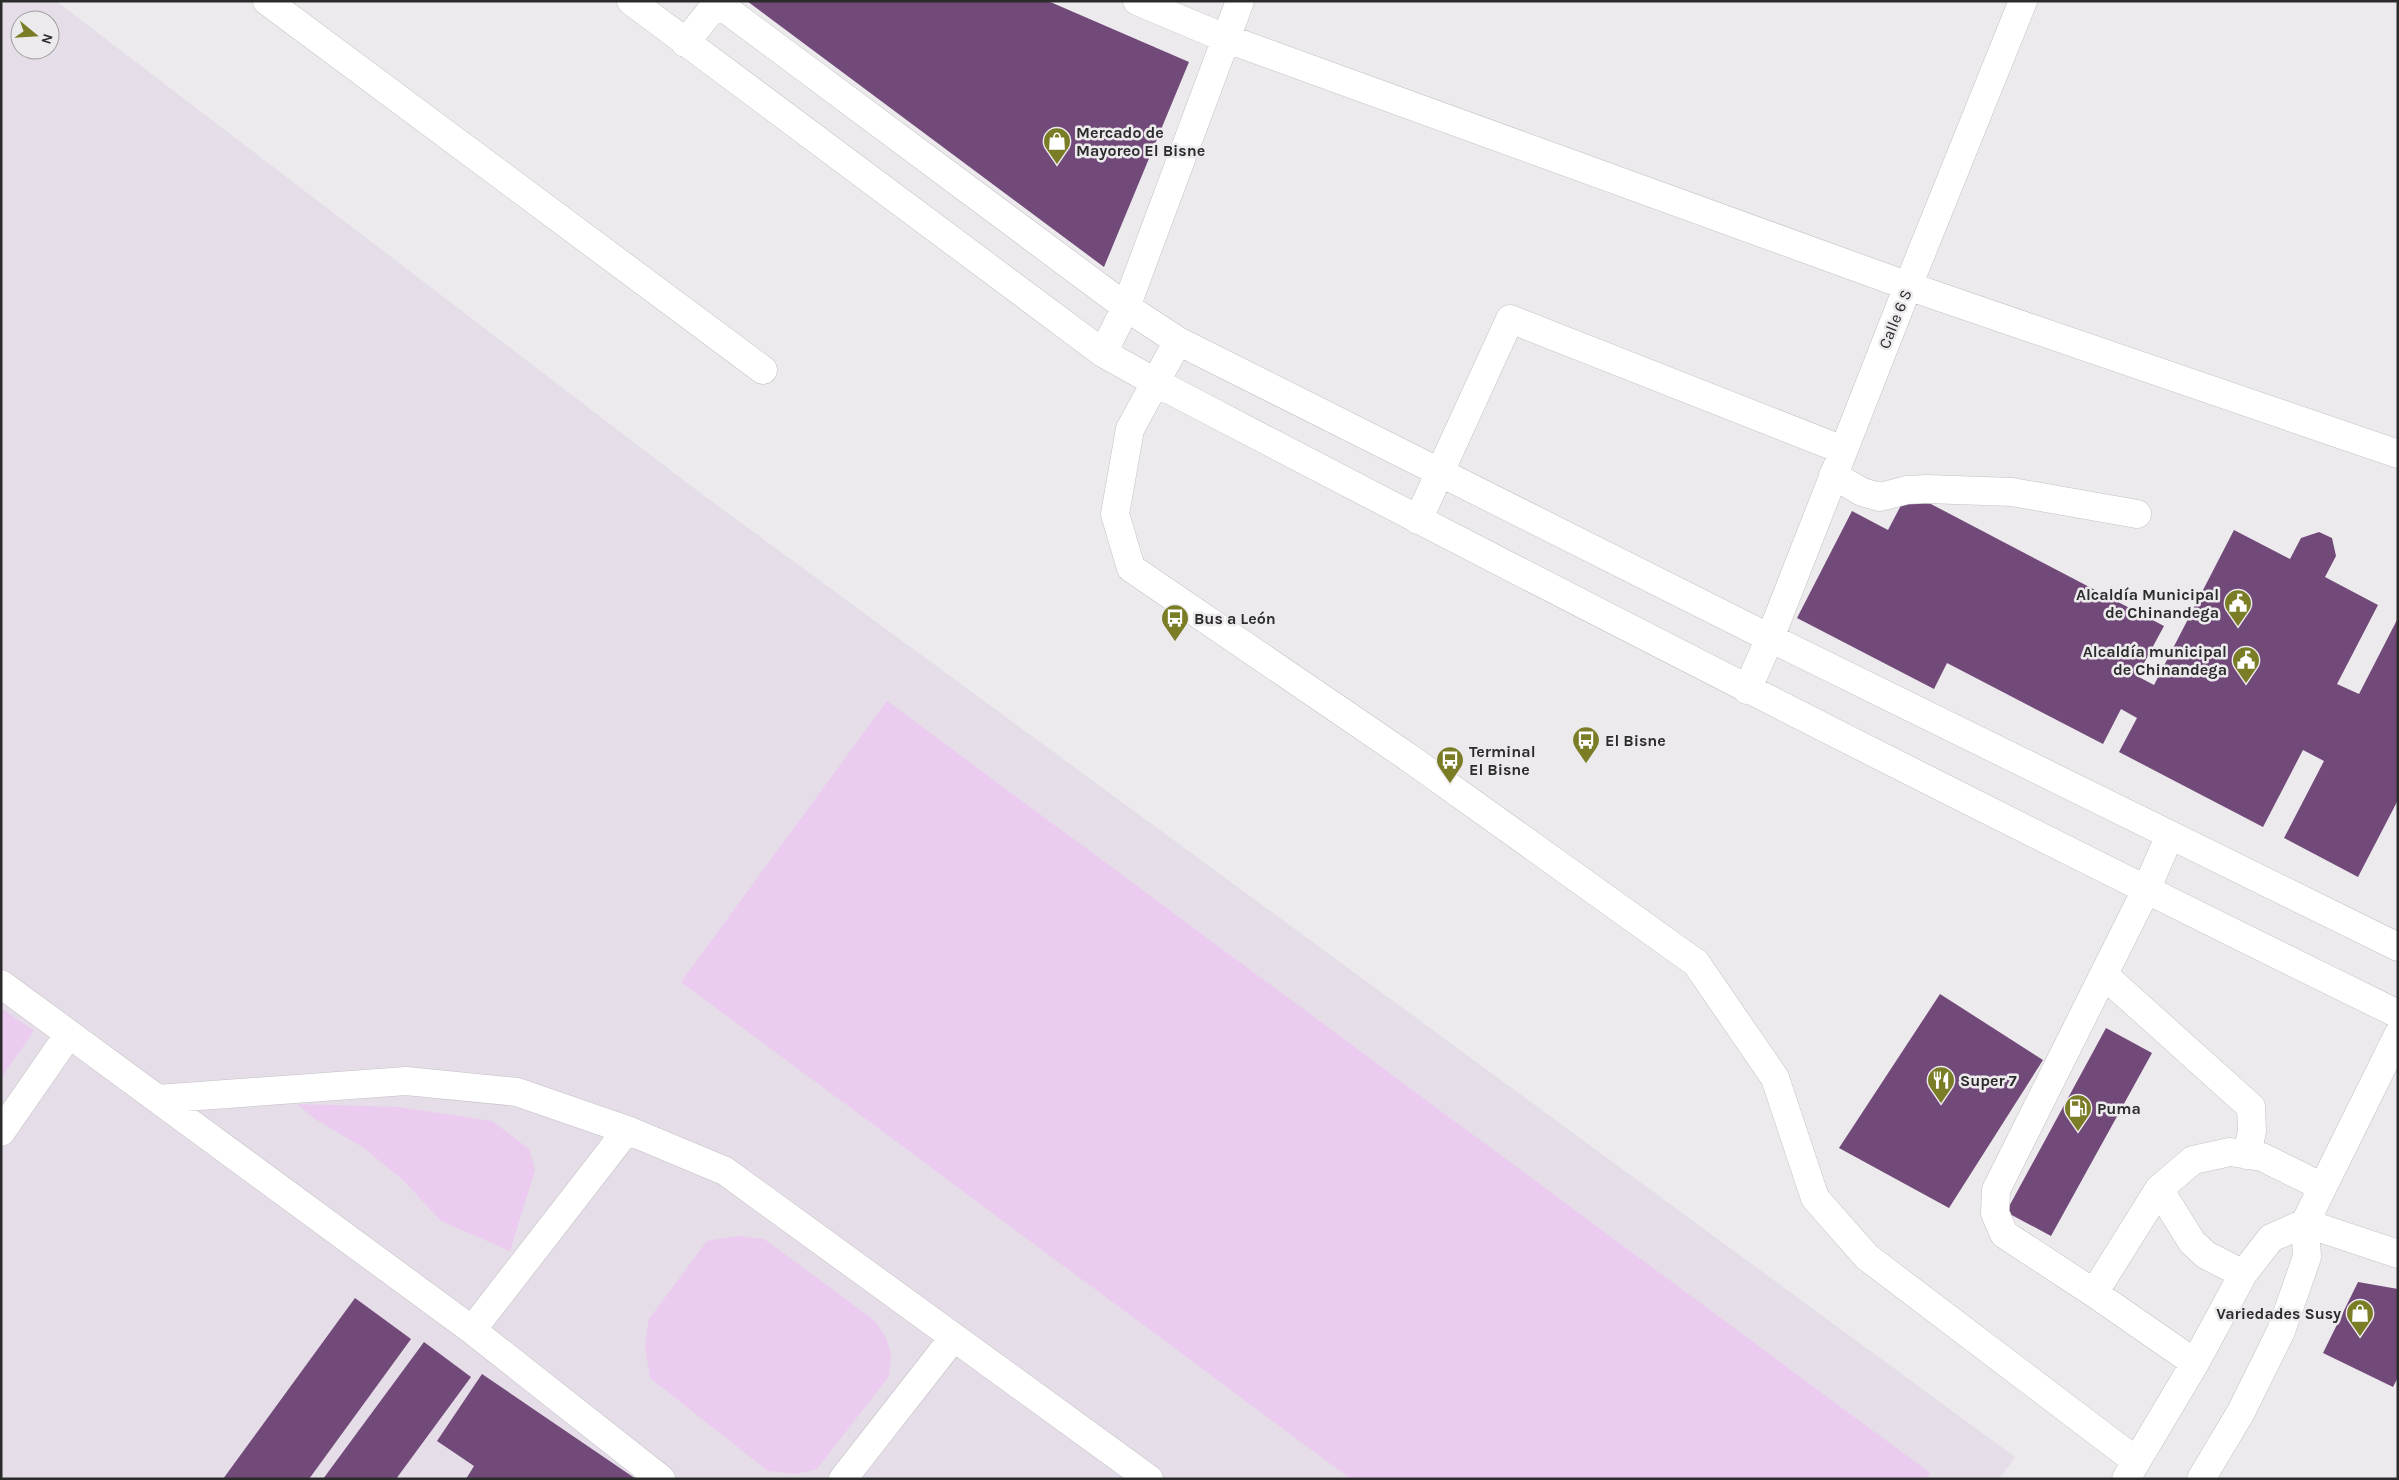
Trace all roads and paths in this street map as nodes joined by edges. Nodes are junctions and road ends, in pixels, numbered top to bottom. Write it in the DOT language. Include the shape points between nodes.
graph roads {
  1 [pos="268,1"];
  2 [pos="631,1"];
  3 [pos="1137,1"];
  4 [pos="1240,1"];
  5 [pos="2023,1"];
  6 [pos="716,2"];
  7 [pos="1225,38"];
  8 [pos="686,43"];
  9 [pos="1908,286"];
  10 [pos="1126,307"];
  11 [pos="1178,341"];
  12 [pos="1103,353"];
  13 [pos="763,370"];
  14 [pos="1155,382"];
  15 [pos="1843,450"];
  16 [pos="2398,454"];
  17 [pos="1439,471"];
  18 [pos="1833,475"];
  19 [pos="2138,514"];
  20 [pos="1418,520"];
  21 [pos="1770,638"];
  22 [pos="1747,690"];
  23 [pos="2170,834"];
  24 [pos="2146,890"];
  25 [pos="2398,947"];
  26 [pos="2104,975"];
  27 [pos="1,984"];
  28 [pos="2398,1014"];
  29 [pos="70,1034"];
  30 [pos="2398,1036"];
  31 [pos="157,1099"];
  32 [pos="626,1130"];
  33 [pos="1,1132"];
  34 [pos="2247,1155"];
  35 [pos="2323,1187"];
  36 [pos="2159,1189"];
  37 [pos="2305,1223"];
  38 [pos="2398,1254"];
  39 [pos="2243,1274"];
  40 [pos="2094,1293"];
  41 [pos="472,1330"];
  42 [pos="954,1337"];
  43 [pos="2195,1363"];
  44 [pos="2131,1470"];
  45 [pos="660,1479"];
  46 [pos="843,1479"];
  47 [pos="1149,1479"];
  48 [pos="2201,1479"];
  1 -- 13 [label="street"];
  2 -- 8 [label="street"];
  3 -- 7 [label="street"];
  4 -- 7 [label="street"];
  5 -- 9 [label="street, Calle 6 S"];
  6 -- 8 [label="street"];
  6 -- 10 [label="street"];
  7 -- 9 [label="street"];
  7 -- 10 [label="street"];
  8 -- 12 [label="street"];
  9 -- 15 [label="street, Calle 6 S"];
  9 -- 16 [label="street"];
  10 -- 11 [label="street"];
  10 -- 12 [label="street"];
  11 -- 14 [label="street"];
  11 -- 17 [label="street"];
  12 -- 14 [label="street"];
  14 -- 20 [label="street"];
  14 -- 44 [label="street" via="1130,429 1115,514 1131,568 1408,757 1696,962 1775,1078 1815,1198 1867,1257"];
  15 -- 17 [label="street" via="1510,319"];
  15 -- 18 [label="street, Calle 6 S"];
  17 -- 20 [label="street"];
  17 -- 21 [label="street"];
  18 -- 19 [label="street" via="1862,492 1880,497 1917,490 2012,492"];
  18 -- 21 [label="street, Calle 6 S"];
  20 -- 22 [label="street"];
  21 -- 22 [label="street, Calle 6 S"];
  21 -- 23 [label="street"];
  22 -- 24 [label="street"];
  23 -- 24 [label="street"];
  23 -- 25 [label="street"];
  24 -- 26 [label="street"];
  24 -- 28 [label="street"];
  26 -- 34 [label="street" via="2251,1107 2252,1131"];
  26 -- 40 [label="street" via="1996,1190 1995,1213 2004,1234"];
  27 -- 29 [label="street"];
  29 -- 31 [label="street"];
  29 -- 33 [label="street"];
  30 -- 35 [label="street"];
  31 -- 32 [label="street" via="406,1081 517,1092"];
  31 -- 41 [label="street"];
  32 -- 41 [label="street"];
  32 -- 42 [label="street" via="725,1171"];
  34 -- 35 [label="street" via="2262,1157"];
  34 -- 36 [label="street" via="2230,1152 2193,1160"];
  35 -- 37 [label="street"];
  36 -- 39 [label="street" via="2192,1242 2206,1255"];
  36 -- 40 [label="street"];
  37 -- 38 [label="street"];
  37 -- 39 [label="street" via="2271,1238"];
  37 -- 48 [label="street" via="2307,1257 2281,1331 2241,1412"];
  39 -- 43 [label="street"];
  40 -- 43 [label="street"];
  41 -- 45 [label="street"];
  42 -- 46 [label="street"];
  42 -- 47 [label="street"];
  43 -- 44 [label="street"];
}
